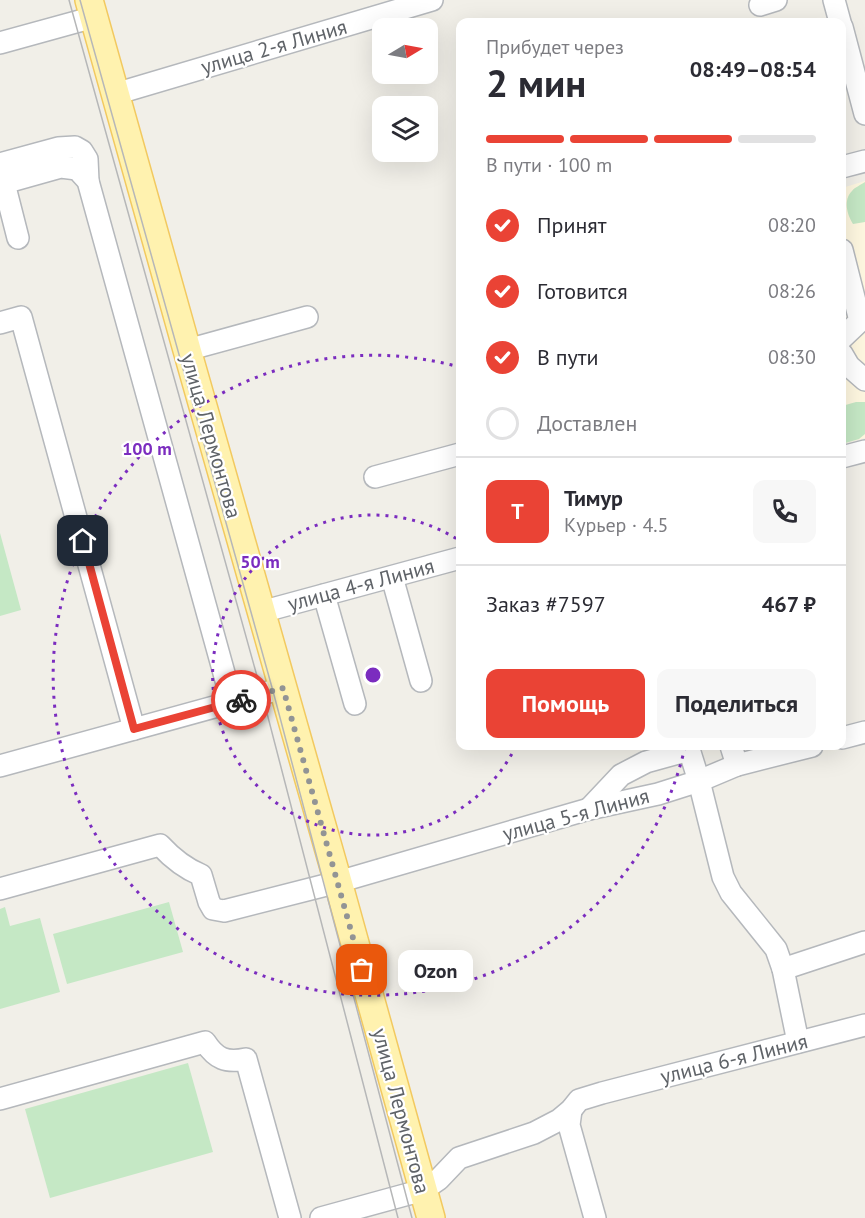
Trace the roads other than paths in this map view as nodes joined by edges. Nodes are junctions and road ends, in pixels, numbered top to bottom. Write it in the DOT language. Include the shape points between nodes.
graph roads {
  1 [pos="432,0"];
  2 [pos="834,0"];
  3 [pos="92,9"];
  4 [pos="839,18"];
  5 [pos="0,43"];
  6 [pos="846,44"];
  7 [pos="115,94"];
  8 [pos="865,114"];
  9 [pos="865,161"];
  10 [pos="0,164"];
  11 [pos="846,166"];
  12 [pos="88,181"];
  13 [pos="18,238"];
  14 [pos="846,266"];
  15 [pos="307,317"];
  16 [pos="0,323"];
  17 [pos="846,334"];
  18 [pos="187,350"];
  19 [pos="846,361"];
  20 [pos="865,380"];
  21 [pos="865,451"];
  22 [pos="456,455"];
  23 [pos="846,456"];
  24 [pos="375,477"];
  25 [pos="456,565"];
  26 [pos="392,577"];
  27 [pos="324,595"];
  28 [pos="261,612"];
  29 [pos="421,681"];
  30 [pos="283,688"];
  31 [pos="232,702"];
  32 [pos="355,704"];
  33 [pos="134,729"];
  34 [pos="865,732"];
  35 [pos="846,737"];
  36 [pos="682,750"];
  37 [pos="689,750"];
  38 [pos="777,750"];
  39 [pos="734,755"];
  40 [pos="0,766"];
  41 [pos="699,782"];
  42 [pos="589,809"];
  43 [pos="338,882"];
  44 [pos="0,889"];
  45 [pos="865,942"];
  46 [pos="783,969"];
  47 [pos="865,1025"];
  48 [pos="798,1042"];
  49 [pos="0,1099"];
  50 [pos="571,1110"];
  51 [pos="423,1190"];
  52 [pos="359,1213"];
  53 [pos="290,1218"];
  54 [pos="321,1218"];
  55 [pos="431,1218"];
  56 [pos="595,1218"];
  1 -- 7 [label="street, улица 2-я Линия"];
  2 -- 4 [label="street"];
  3 -- 5 [label="street"];
  3 -- 7 [label="main road, улица Лермонтова"];
  6 -- 8 [label="street"];
  7 -- 18 [label="main road, улица Лермонтова"];
  9 -- 11 [label="street"];
  10 -- 12 [label="street" via="75,147 87,159"];
  12 -- 13 [label="street" via="77,169 61,168 4,183"];
  12 -- 31 [label="street"];
  14 -- 17 [label="street" via="860,321"];
  15 -- 18 [label="street"];
  16 -- 33 [label="street" via="21,317"];
  18 -- 28 [label="main road, улица Лермонтова"];
  19 -- 20 [label="street"];
  21 -- 23 [label="street"];
  22 -- 24 [label="street"];
  25 -- 26 [label="street, улица 4-я Линия"];
  26 -- 27 [label="street, улица 4-я Линия"];
  26 -- 29 [label="street"];
  27 -- 28 [label="street, улица 4-я Линия"];
  27 -- 32 [label="street"];
  28 -- 30 [label="main road, улица Лермонтова"];
  30 -- 31 [label="street"];
  30 -- 43 [label="main road, улица Лермонтова"];
  31 -- 33 [label="street"];
  33 -- 40 [label="street"];
  34 -- 35 [label="street"];
  36 -- 42 [label="street" via="621,775"];
  37 -- 41 [label="street"];
  38 -- 39 [label="street, улица 5-я Линия"];
  39 -- 41 [label="street, улица 5-я Линия"];
  41 -- 42 [label="street, улица 5-я Линия"];
  41 -- 46 [label="street" via="723,877 731,893 776,949"];
  42 -- 43 [label="street, улица 5-я Линия"];
  43 -- 44 [label="street, улица 5-я Линия" via="224,911 213,909 201,875 188,870 160,845"];
  43 -- 51 [label="main road, улица Лермонтова"];
  45 -- 46 [label="street"];
  46 -- 48 [label="street"];
  47 -- 48 [label="street, улица 6-я Линия"];
  48 -- 50 [label="street, улица 6-я Линия" via="602,1093 579,1100"];
  49 -- 53 [label="street" via="205,1042 222,1059 246,1059"];
  50 -- 51 [label="street, улица 6-я Линия" via="534,1133 459,1158 440,1179"];
  50 -- 56 [label="street" via="569,1125"];
  51 -- 52 [label="street"];
  51 -- 55 [label="main road, улица Лермонтова"];
  52 -- 54 [label="street"];
}
